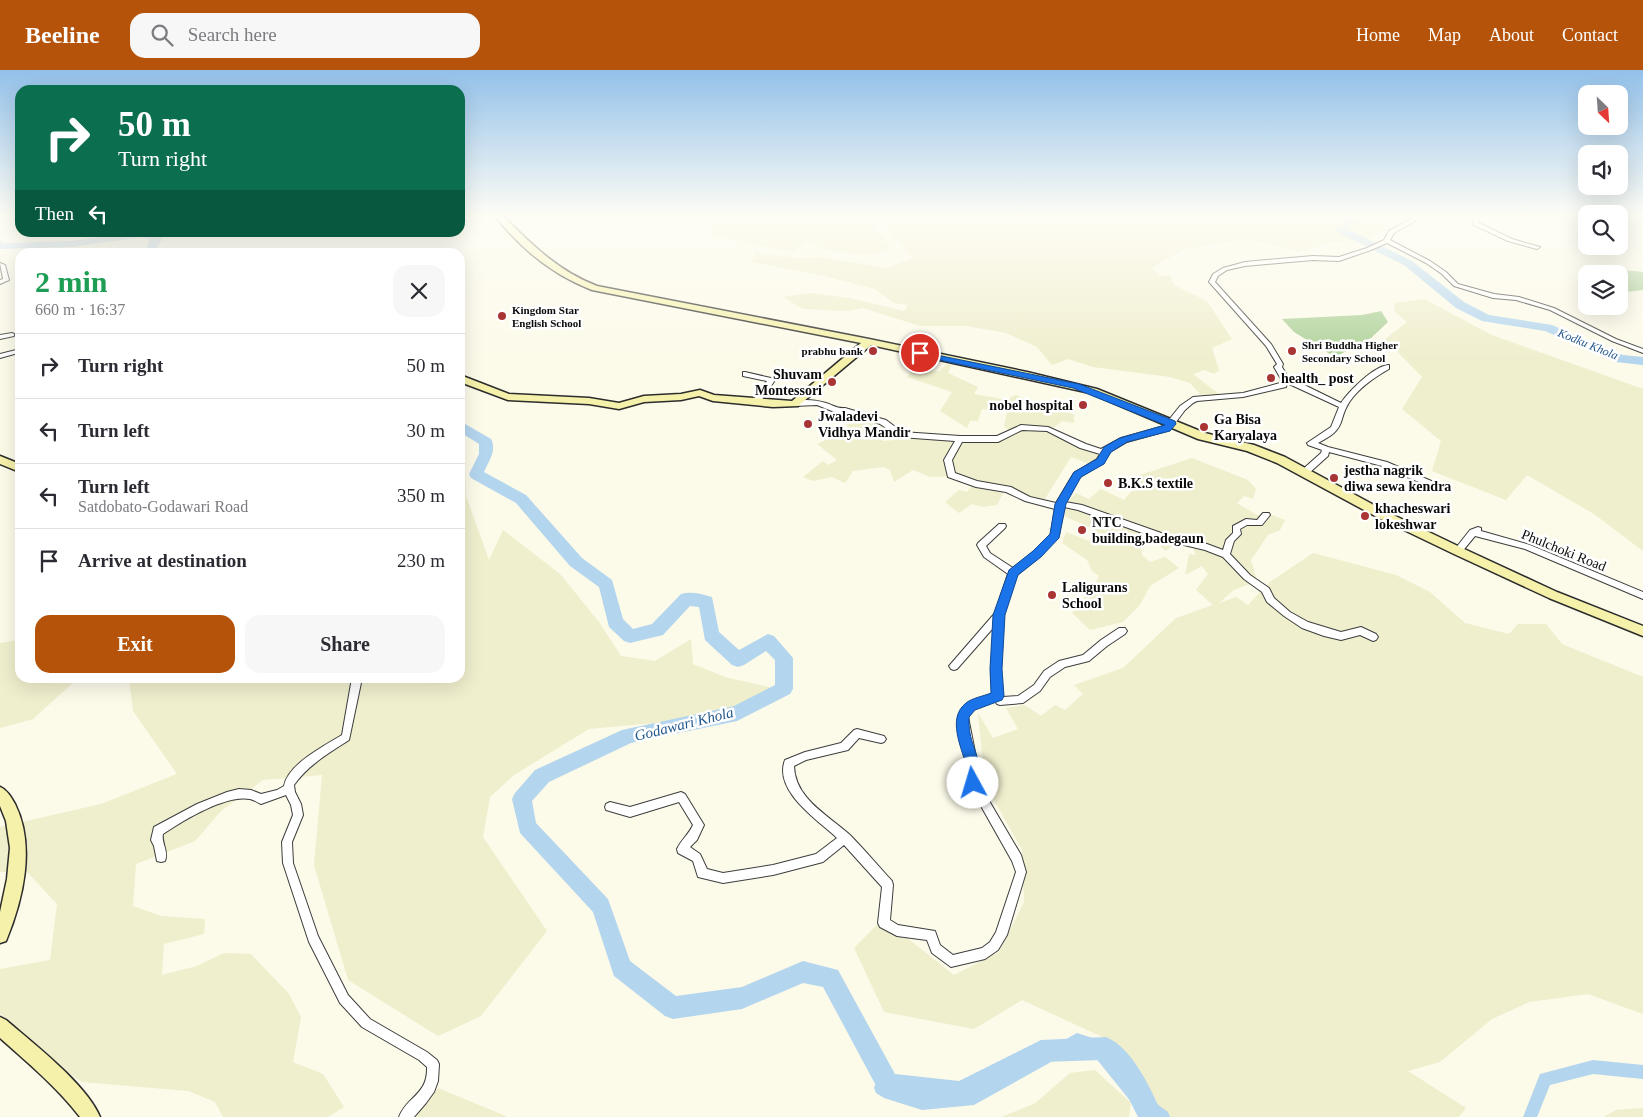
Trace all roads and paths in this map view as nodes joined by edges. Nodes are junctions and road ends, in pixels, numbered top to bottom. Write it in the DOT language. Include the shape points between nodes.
graph roads {
  1 [pos="0,265"];
  2 [pos="548,265"];
  3 [pos="1242,265"];
  4 [pos="1432,265"];
  5 [pos="0,282"];
  6 [pos="12,334"];
  7 [pos="0,337"];
  8 [pos="869,342"];
  9 [pos="1643,351"];
  10 [pos="15,352"];
  11 [pos="0,356"];
  12 [pos="1388,367"];
  13 [pos="745,374"];
  14 [pos="1285,378"];
  15 [pos="465,380"];
  16 [pos="756,402"];
  17 [pos="794,404"];
  18 [pos="1342,406"];
  19 [pos="1171,424"];
  20 [pos="960,439"];
  21 [pos="1326,449"];
  22 [pos="1107,450"];
  23 [pos="0,460"];
  24 [pos="15,466"];
  25 [pos="1305,472"];
  26 [pos="1433,485"];
  27 [pos="1060,506"];
  28 [pos="1266,514"];
  29 [pos="1002,526"];
  30 [pos="1206,547"];
  31 [pos="1458,551"];
  32 [pos="1195,552"];
  33 [pos="1226,555"];
  34 [pos="1013,573"];
  35 [pos="1643,596"];
  36 [pos="999,615"];
  37 [pos="1122,631"];
  38 [pos="1643,631"];
  39 [pos="1373,637"];
  40 [pos="954,666"];
  41 [pos="356,683"];
  42 [pos="997,696"];
  43 [pos="881,739"];
  44 [pos="290,788"];
  45 [pos="0,794"];
  46 [pos="610,807"];
  47 [pos="845,838"];
  48 [pos="161,857"];
  49 [pos="0,935"];
  50 [pos="2,1033"];
  51 [pos="91,1117"];
  52 [pos="405,1117"];
  1 -- 5 [label="street" via="6,280"];
  2 -- 8 [label="street" via="574,281 636,296"];
  3 -- 14 [label="street" via="1225,269 1215,275 1212,282 1269,345"];
  4 -- 9 [label="street" via="1456,285 1552,309"];
  6 -- 7 [label="street"];
  8 -- 17 [label="street"];
  8 -- 19 [label="street" via="1075,386"];
  10 -- 11 [label="street"];
  12 -- 18 [label="street" via="1373,376"];
  13 -- 16 [label="street" via="771,380"];
  14 -- 18 [label="street"];
  14 -- 19 [label="street" via="1283,385 1243,395 1190,401"];
  15 -- 16 [label="street" via="508,397 589,401 619,406 644,399 700,393 713,398"];
  16 -- 17 [label="street"];
  17 -- 20 [label="street" via="829,405 838,411 845,410 883,422 900,434"];
  18 -- 21 [label="street" via="1336,427 1311,443"];
  19 -- 22 [label="street" via="1124,440"];
  19 -- 25 [label="street" via="1265,453"];
  20 -- 22 [label="street" via="998,439 1021,427 1048,429 1083,446 1101,452"];
  20 -- 27 [label="street" via="948,460 951,475"];
  21 -- 25 [label="street" via="1325,454"];
  21 -- 26 [label="street" via="1384,464"];
  22 -- 27 [label="street" via="1100,461 1077,475"];
  23 -- 24 [label="street"];
  25 -- 31 [label="street"];
  27 -- 30 [label="street" via="1112,518 1162,537"];
  27 -- 34 [label="street" via="1055,535"];
  28 -- 33 [label="street" via="1259,523 1246,522 1236,528 1237,534 1230,540"];
  29 -- 34 [label="street" via="980,545"];
  30 -- 32 [label="street"];
  30 -- 33 [label="street"];
  31 -- 35 [label="street, Phulchoki Road" via="1477,531 1527,547"];
  31 -- 38 [label="street" via="1553,595"];
  33 -- 39 [label="street" via="1247,577 1266,590 1270,600 1305,625 1341,636 1361,631"];
  34 -- 36 [label="street"];
  36 -- 40 [label="street"];
  36 -- 42 [label="street"];
  37 -- 42 [label="street" via="1086,658 1062,664 1046,674 1038,688 1020,700 1000,701"];
  41 -- 44 [label="street" via="346,737 297,772"];
  42 -- 47 [label="street" via="971,706 963,716 963,733 975,770 973,783 1022,872 1001,935 994,946 985,953 952,961 936,949 931,935 897,930 884,923 888,884"];
  43 -- 47 [label="street" via="857,733 844,747 789,763 793,789"];
  44 -- 48 [label="street" via="261,799 255,794 242,793 224,797 167,825 158,831 156,840"];
  44 -- 52 [label="street" via="298,815 287,842 288,863 313,938 326,966 344,999 366,1023 433,1064 435,1078"];
  45 -- 49 [label="street" via="8,804 17,838 10,902"];
  46 -- 47 [label="street" via="630,812 681,797 699,825 682,849 701,862 702,873 723,878 819,858"];
  50 -- 51 [label="street" via="44,1065"];
}
